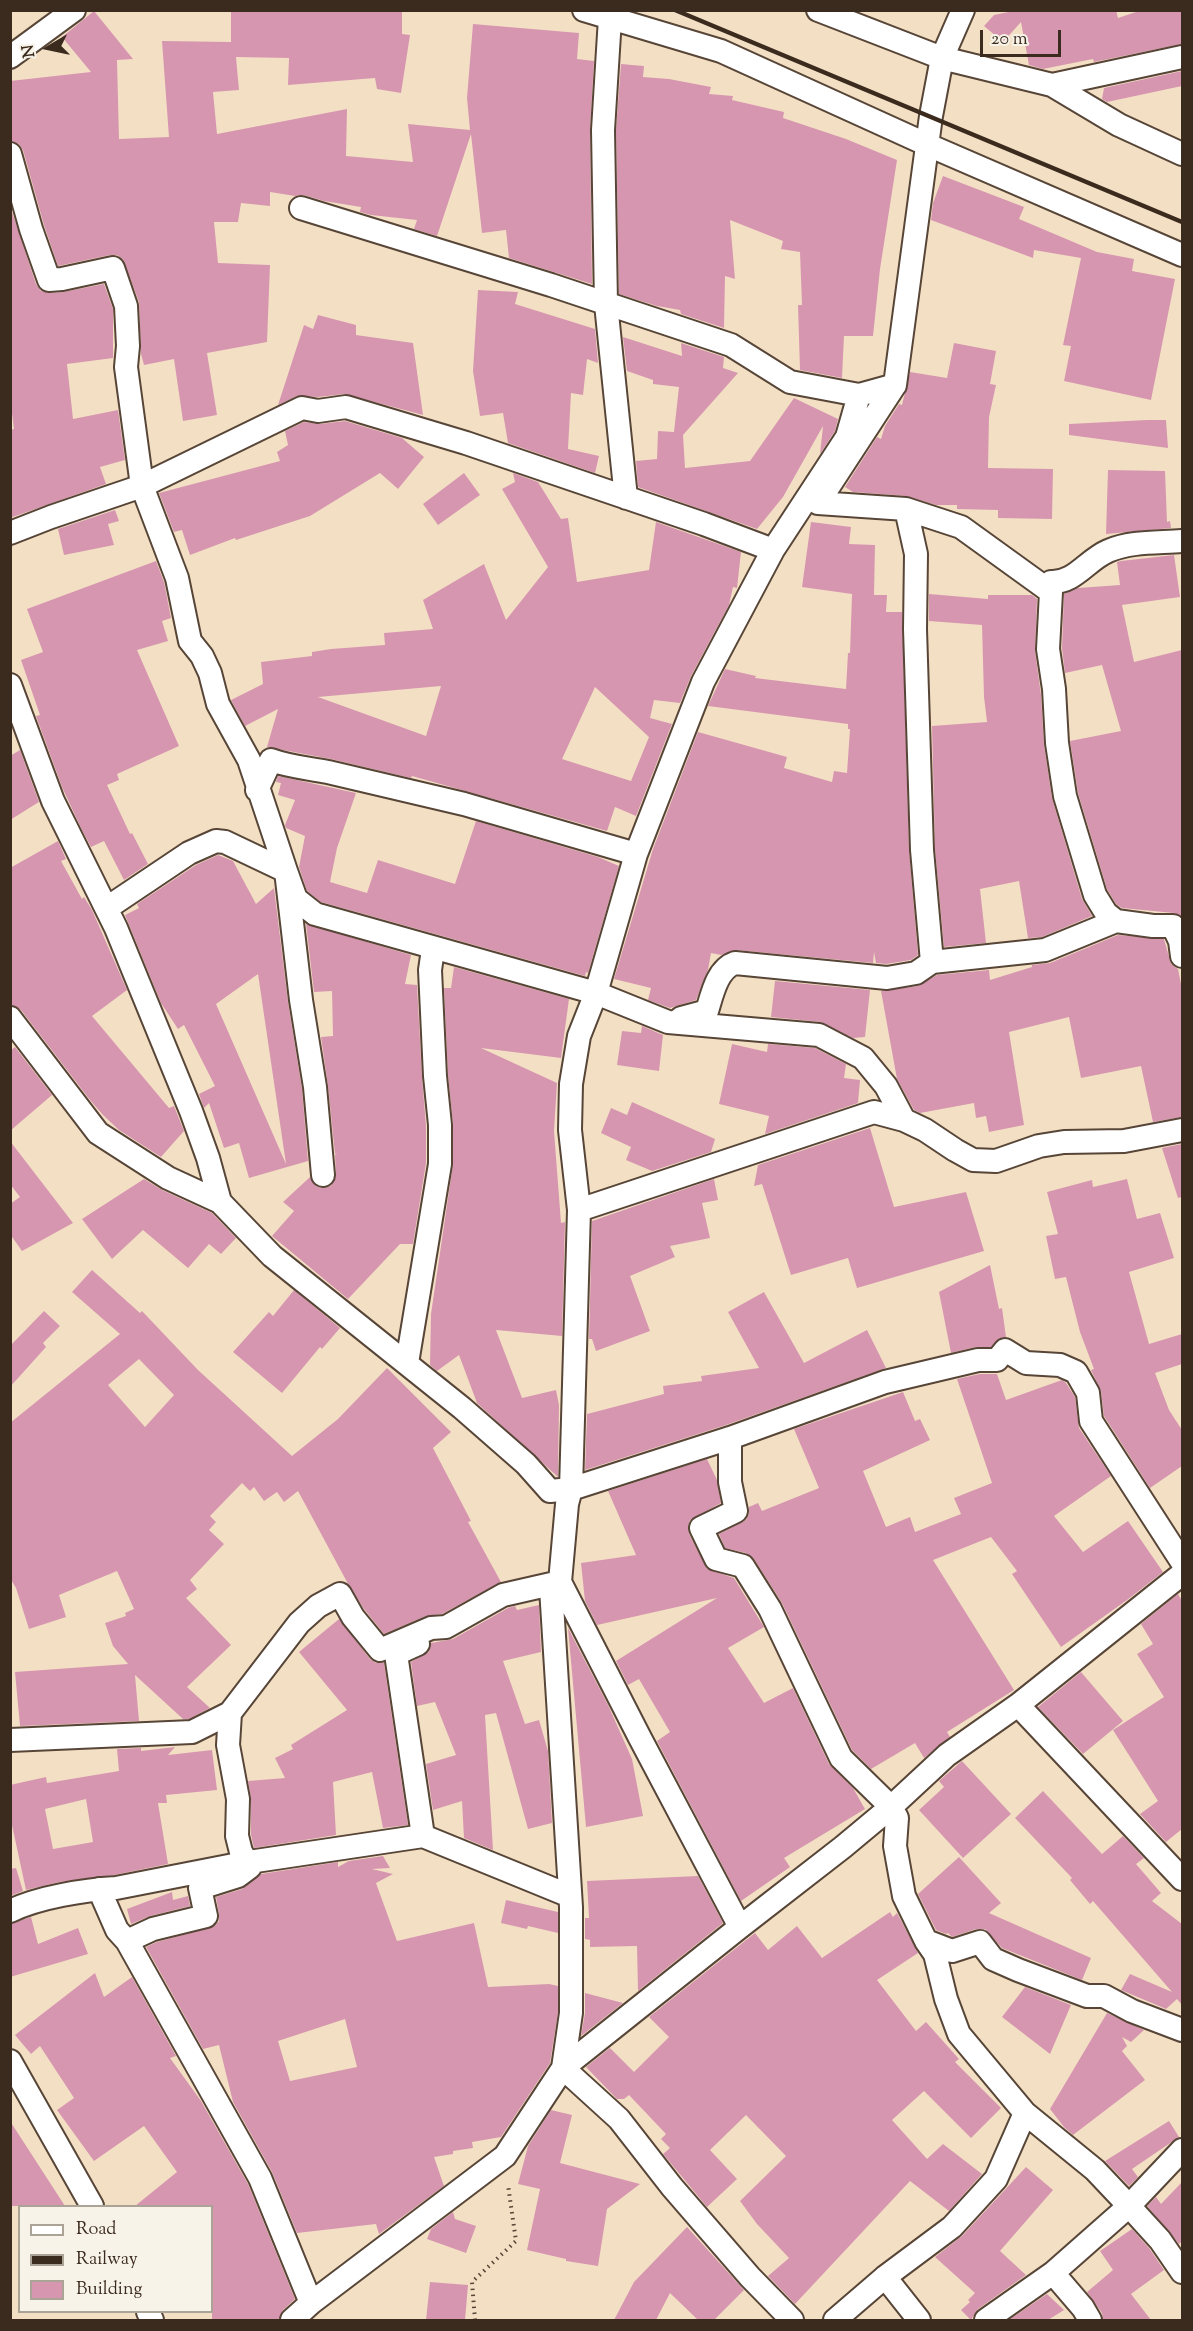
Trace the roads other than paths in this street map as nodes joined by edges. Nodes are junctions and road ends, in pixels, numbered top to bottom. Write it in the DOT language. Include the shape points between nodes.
graph roads {
  1 [pos="74,10"];
  2 [pos="584,10"];
  3 [pos="818,10"];
  4 [pos="966,12"];
  5 [pos="610,18"];
  6 [pos="10,57"];
  7 [pos="1182,57"];
  8 [pos="942,58"];
  9 [pos="1052,85"];
  10 [pos="928,145"];
  11 [pos="10,154"];
  12 [pos="1182,154"];
  13 [pos="301,208"];
  14 [pos="1182,255"];
  15 [pos="606,303"];
  16 [pos="896,385"];
  17 [pos="859,395"];
  18 [pos="142,486"];
  19 [pos="626,498"];
  20 [pos="906,510"];
  21 [pos="10,533"];
  22 [pos="1182,541"];
  23 [pos="773,550"];
  24 [pos="1051,592"];
  25 [pos="10,685"];
  26 [pos="257,790"];
  27 [pos="636,854"];
  28 [pos="286,871"];
  29 [pos="107,908"];
  30 [pos="1116,921"];
  31 [pos="433,949"];
  32 [pos="1182,956"];
  33 [pos="932,962"];
  34 [pos="597,993"];
  35 [pos="10,1018"];
  36 [pos="668,1022"];
  37 [pos="904,1120"];
  38 [pos="1182,1130"];
  39 [pos="323,1175"];
  40 [pos="220,1202"];
  41 [pos="579,1210"];
  42 [pos="407,1363"];
  43 [pos="730,1438"];
  44 [pos="571,1489"];
  45 [pos="1182,1562"];
  46 [pos="1182,1574"];
  47 [pos="555,1585"];
  48 [pos="1018,1705"];
  49 [pos="230,1713"];
  50 [pos="10,1740"];
  51 [pos="891,1807"];
  52 [pos="423,1836"];
  53 [pos="249,1862"];
  54 [pos="1182,1879"];
  55 [pos="99,1889"];
  56 [pos="570,1896"];
  57 [pos="10,1911"];
  58 [pos="740,1927"];
  59 [pos="127,1941"];
  60 [pos="926,1941"];
  61 [pos="1182,2030"];
  62 [pos="10,2061"];
  63 [pos="563,2068"];
  64 [pos="1025,2113"];
  65 [pos="1182,2150"];
  66 [pos="91,2205"];
  67 [pos="1130,2206"];
  68 [pos="1182,2272"];
  69 [pos="1053,2273"];
  70 [pos="885,2277"];
  71 [pos="311,2303"];
  72 [pos="292,2320"];
  73 [pos="792,2320"];
  74 [pos="835,2320"];
  75 [pos="919,2320"];
  76 [pos="986,2320"];
  77 [pos="1090,2320"];
  1 -- 6 [label="street"];
  2 -- 5 [label="street"];
  3 -- 8 [label="street"];
  4 -- 8 [label="street"];
  5 -- 10 [label="street" via="721,51"];
  5 -- 15 [label="street" via="603,130"];
  7 -- 9 [label="street"];
  8 -- 9 [label="street"];
  8 -- 10 [label="street"];
  9 -- 12 [label="street" via="1119,125"];
  10 -- 14 [label="street"];
  10 -- 16 [label="street"];
  11 -- 18 [label="street" via="49,280 113,268 126,306 126,368"];
  13 -- 15 [label="street"];
  15 -- 17 [label="street" via="731,345 790,382"];
  15 -- 19 [label="street"];
  16 -- 17 [label="street"];
  16 -- 20 [label="street" via="818,502"];
  17 -- 23 [label="street" via="846,437"];
  18 -- 19 [label="street" via="290,412 346,407 466,442"];
  18 -- 21 [label="street"];
  18 -- 26 [label="street" via="177,578 190,641 202,657 218,704 249,760"];
  19 -- 23 [label="street"];
  20 -- 24 [label="street" via="961,527"];
  20 -- 33 [label="street" via="916,554 922,850"];
  22 -- 24 [label="street" via="1129,544 1106,552 1064,582 1051,582"];
  23 -- 27 [label="street" via="703,682"];
  24 -- 30 [label="street" via="1048,649 1065,796 1095,895 1106,914"];
  25 -- 29 [label="street" via="53,801"];
  26 -- 27 [label="street" via="271,760 464,804"];
  26 -- 28 [label="street"];
  27 -- 34 [label="street"];
  28 -- 29 [label="street" via="216,841 189,853"];
  28 -- 31 [label="street" via="296,899 315,914"];
  28 -- 39 [label="street"];
  29 -- 40 [label="street" via="194,1120"];
  30 -- 32 [label="street" via="1173,926"];
  30 -- 33 [label="street" via="1045,950"];
  31 -- 34 [label="street"];
  31 -- 42 [label="street" via="430,970 440,1164"];
  33 -- 36 [label="street" via="916,973 887,978 735,963 720,975 706,1011"];
  34 -- 36 [label="street"];
  34 -- 41 [label="street" via="579,1036 571,1084 570,1130"];
  35 -- 40 [label="street" via="98,1133 168,1178"];
  36 -- 37 [label="street" via="819,1035 863,1058 886,1086"];
  37 -- 38 [label="street" via="973,1160 996,1161 1039,1146 1124,1141"];
  37 -- 41 [label="street" via="874,1112"];
  40 -- 42 [label="street" via="272,1256"];
  41 -- 44 [label="street"];
  42 -- 44 [label="street" via="518,1457 550,1491"];
  43 -- 44 [label="street"];
  43 -- 45 [label="street" via="885,1382 978,1360 997,1360 1005,1350 1026,1363 1060,1365 1076,1372 1088,1393 1090,1421"];
  43 -- 51 [label="street" via="730,1482 736,1511 700,1528 716,1559 743,1566 770,1609 841,1758"];
  44 -- 47 [label="street"];
  46 -- 48 [label="street"];
  47 -- 49 [label="street" via="503,1595 446,1627 431,1628 380,1650 340,1594 299,1623"];
  47 -- 52 [label="street" via="396,1654"];
  47 -- 56 [label="street"];
  47 -- 58 [label="street"];
  48 -- 51 [label="street" via="947,1755"];
  48 -- 54 [label="street"];
  49 -- 50 [label="street" via="192,1732"];
  49 -- 53 [label="street" via="228,1745 238,1799 237,1836 241,1852"];
  51 -- 58 [label="street"];
  51 -- 60 [label="street" via="897,1818 895,1846 904,1896"];
  52 -- 53 [label="street"];
  52 -- 56 [label="street"];
  53 -- 55 [label="street"];
  53 -- 59 [label="street" via="250,1867 238,1876 200,1888 206,1916 153,1929"];
  55 -- 57 [label="street" via="25,1904"];
  55 -- 59 [label="street" via="117,1930"];
  56 -- 63 [label="street" via="571,2013"];
  58 -- 63 [label="street"];
  59 -- 71 [label="street" via="260,2178"];
  60 -- 61 [label="street" via="952,1951 980,1942 993,1959 1018,1970 1087,1996 1104,1996"];
  60 -- 64 [label="street" via="935,1954 958,2034"];
  62 -- 66 [label="street"];
  63 -- 71 [label="street" via="505,2156"];
  63 -- 73 [label="street" via="620,2119 672,2187"];
  64 -- 67 [label="street" via="1095,2170"];
  64 -- 70 [label="street" via="996,2179 952,2226"];
  65 -- 67 [label="street"];
  67 -- 68 [label="street"];
  67 -- 69 [label="street"];
  69 -- 76 [label="street"];
  69 -- 77 [label="street"];
  70 -- 74 [label="street"];
  70 -- 75 [label="street"];
  71 -- 72 [label="street"];
}
